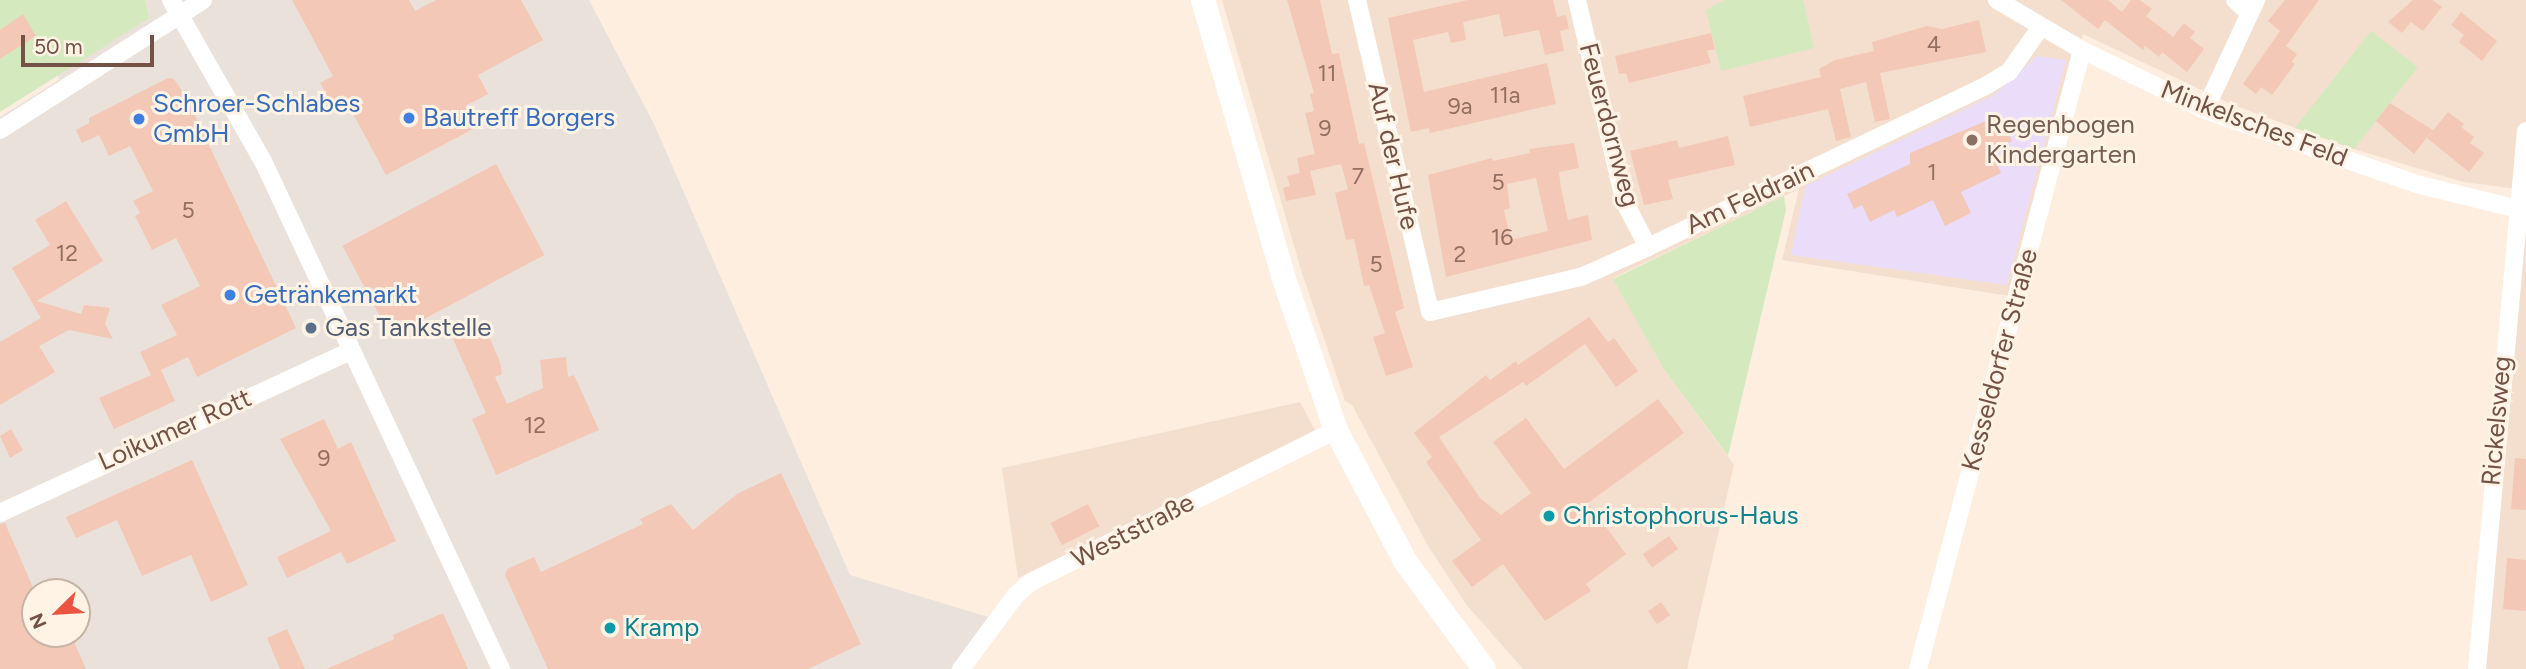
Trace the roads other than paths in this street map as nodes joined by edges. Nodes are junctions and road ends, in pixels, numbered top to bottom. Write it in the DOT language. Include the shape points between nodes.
graph roads {
  1 [pos="171,0"];
  2 [pos="203,0"];
  3 [pos="1203,0"];
  4 [pos="1357,0"];
  5 [pos="1577,0"];
  6 [pos="1997,0"];
  7 [pos="2235,0"];
  8 [pos="2252,6"];
  9 [pos="182,17"];
  10 [pos="2040,28"];
  11 [pos="2082,50"];
  12 [pos="2205,110"];
  13 [pos="0,130"];
  14 [pos="2526,131"];
  15 [pos="2521,210"];
  16 [pos="1648,247"];
  17 [pos="1430,312"];
  18 [pos="351,351"];
  19 [pos="1336,430"];
  20 [pos="0,513"];
  21 [pos="502,669"];
  22 [pos="961,669"];
  23 [pos="1484,669"];
  24 [pos="1918,669"];
  25 [pos="2477,669"];
  1 -- 9 [label="street"];
  2 -- 9 [label="street"];
  3 -- 19 [label="main road" via="1284,279"];
  4 -- 17 [label="street, Auf der Hufe"];
  5 -- 16 [label="street, Feuerdornweg" via="1625,203"];
  6 -- 10 [label="street, Minkelsches Feld"];
  7 -- 8 [label="street"];
  8 -- 12 [label="street"];
  9 -- 13 [label="street"];
  9 -- 18 [label="street" via="246,128"];
  10 -- 11 [label="street, Minkelsches Feld"];
  10 -- 16 [label="street, Am Feldrain" via="2009,72 1987,85"];
  11 -- 12 [label="street, Minkelsches Feld"];
  11 -- 24 [label="street, Kesseldorfer Straße"];
  12 -- 15 [label="street, Minkelsches Feld" via="2416,184"];
  14 -- 15 [label="street, Rickelsweg"];
  15 -- 25 [label="street, Rickelsweg"];
  16 -- 17 [label="street, Am Feldrain" via="1581,277"];
  18 -- 20 [label="street, Loikumer Rott"];
  18 -- 21 [label="street"];
  19 -- 22 [label="street, Weststraße" via="1031,582 1016,594"];
  19 -- 23 [label="main road" via="1405,561"];
}
